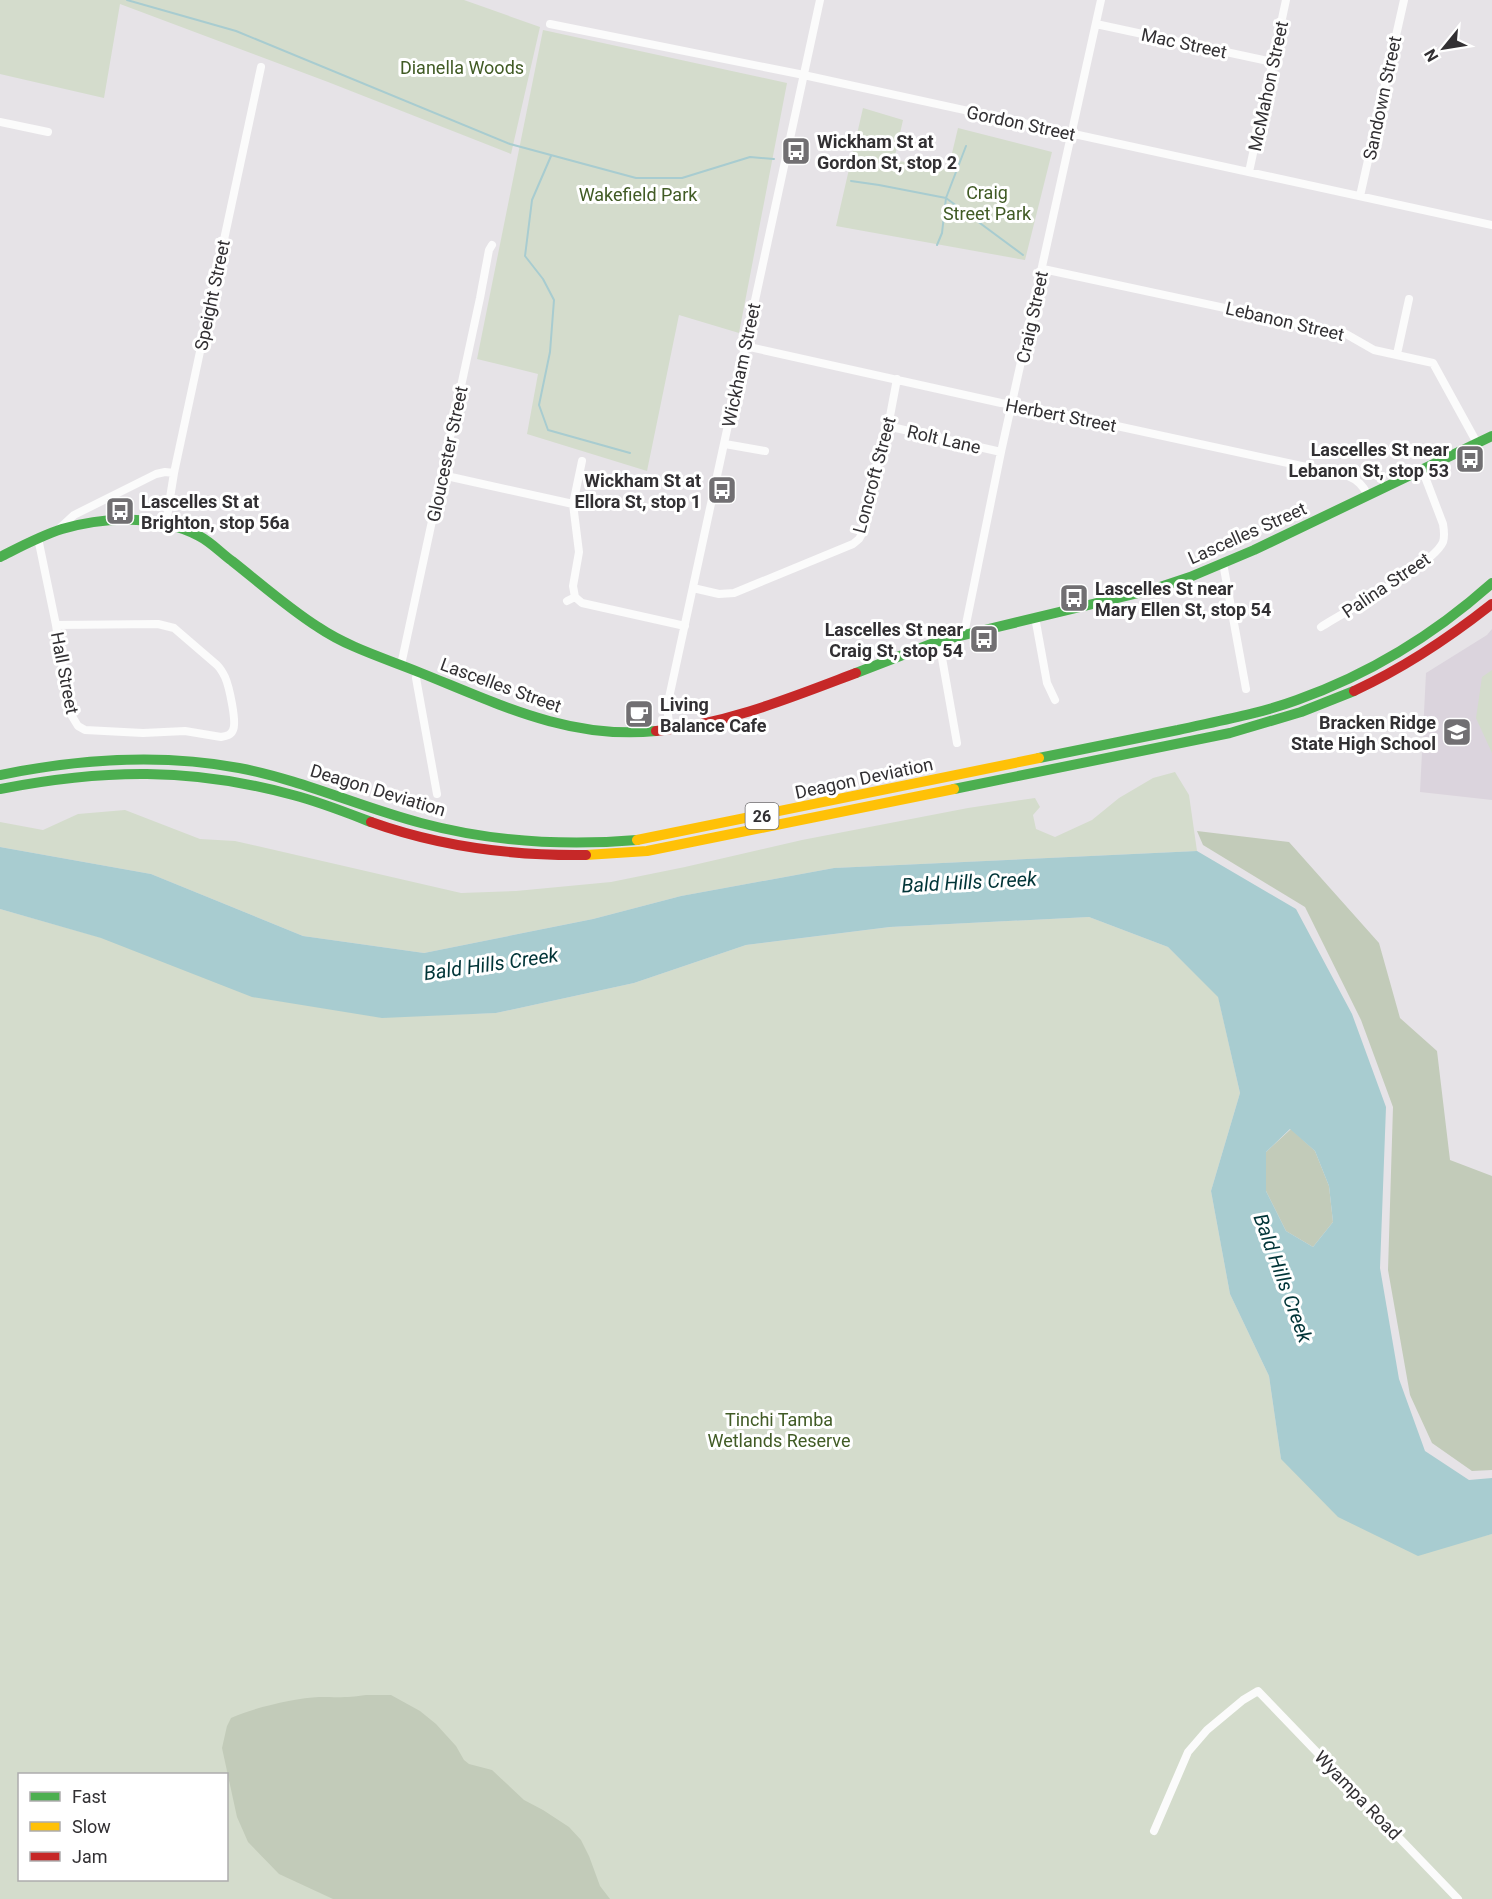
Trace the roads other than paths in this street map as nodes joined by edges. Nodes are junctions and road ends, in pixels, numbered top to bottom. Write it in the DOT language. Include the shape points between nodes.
graph roads {
  1 [pos="820,0"];
  2 [pos="1101,0"];
  3 [pos="1286,0"];
  4 [pos="1404,0"];
  5 [pos="550,24"];
  6 [pos="1096,24"];
  7 [pos="1273,62"];
  8 [pos="261,67"];
  9 [pos="804,76"];
  10 [pos="0,122"];
  11 [pos="48,132"];
  12 [pos="1073,134"];
  13 [pos="1249,172"];
  14 [pos="1360,195"];
  15 [pos="1492,225"];
  16 [pos="492,245"];
  17 [pos="1043,268"];
  18 [pos="1409,299"];
  19 [pos="745,346"];
  20 [pos="1397,354"];
  21 [pos="897,380"];
  22 [pos="1013,404"];
  23 [pos="887,426"];
  24 [pos="1492,436"];
  25 [pos="1477,443"];
  26 [pos="724,444"];
  27 [pos="765,451"];
  28 [pos="1001,452"];
  29 [pos="582,461"];
  30 [pos="1422,469"];
  31 [pos="174,473"];
  32 [pos="442,475"];
  33 [pos="1368,495"];
  34 [pos="573,504"];
  35 [pos="166,523"];
  36 [pos="54,532"];
  37 [pos="38,538"];
  38 [pos="0,557"];
  39 [pos="1223,563"];
  40 [pos="1492,583"];
  41 [pos="693,588"];
  42 [pos="575,597"];
  43 [pos="567,601"];
  44 [pos="1492,603"];
  45 [pos="1035,617"];
  46 [pos="56,625"];
  47 [pos="685,626"];
  48 [pos="1321,627"];
  49 [pos="964,634"];
  50 [pos="939,641"];
  51 [pos="401,664"];
  52 [pos="418,672"];
  53 [pos="1246,689"];
  54 [pos="1055,700"];
  55 [pos="670,730"];
  56 [pos="957,743"];
  57 [pos="0,775"];
  58 [pos="0,789"];
  59 [pos="437,794"];
  60 [pos="1154,1831"];
  61 [pos="1458,1899"];
  1 -- 9 [label="street, Wickham Street"];
  2 -- 6 [label="street, Craig Street"];
  3 -- 7 [label="street, McMahon Street"];
  4 -- 14 [label="street, Sandown Street"];
  5 -- 9 [label="street, Gordon Street"];
  6 -- 7 [label="street, Mac Street"];
  6 -- 12 [label="street, Craig Street"];
  7 -- 13 [label="street, McMahon Street"];
  8 -- 31 [label="street, Speight Street"];
  9 -- 12 [label="street, Gordon Street"];
  9 -- 19 [label="street, Wickham Street"];
  10 -- 11 [label="street"];
  12 -- 13 [label="street, Gordon Street"];
  12 -- 17 [label="street, Craig Street"];
  13 -- 14 [label="street, Gordon Street"];
  14 -- 15 [label="street, Gordon Street"];
  16 -- 32 [label="street, Gloucester Street"];
  17 -- 20 [label="street, Lebanon Street" via="1346,334 1374,350"];
  17 -- 22 [label="street, Craig Street"];
  18 -- 20 [label="street"];
  19 -- 21 [label="street, Herbert Street"];
  19 -- 26 [label="street, Wickham Street"];
  20 -- 25 [label="street, Lebanon Street" via="1434,363"];
  21 -- 22 [label="street, Herbert Street"];
  21 -- 23 [label="street, Loncroft Street"];
  22 -- 28 [label="street, Craig Street"];
  22 -- 33 [label="street, Herbert Street" via="1348,476 1361,484"];
  23 -- 28 [label="street, Rolt Lane"];
  23 -- 41 [label="street, Loncroft Street" via="859,539 734,593"];
  24 -- 25 [label="main road, Lascelles Street"];
  25 -- 30 [label="main road, Lascelles Street"];
  26 -- 27 [label="street"];
  26 -- 41 [label="street, Wickham Street"];
  28 -- 49 [label="street, Craig Street"];
  29 -- 34 [label="street"];
  30 -- 33 [label="main road, Lascelles Street"];
  30 -- 48 [label="street, Palina Street" via="1443,524 1443,542 1420,566"];
  31 -- 35 [label="street, Speight Street"];
  31 -- 36 [label="street" via="156,474 74,515"];
  32 -- 34 [label="street"];
  32 -- 51 [label="street, Gloucester Street"];
  33 -- 39 [label="main road, Lascelles Street"];
  34 -- 42 [label="street" via="579,552"];
  35 -- 36 [label="main road, Lascelles Street" via="90,523"];
  35 -- 51 [label="main road, Lascelles Street" via="201,537 324,632"];
  36 -- 37 [label="main road, Lascelles Street"];
  37 -- 38 [label="main road, Lascelles Street"];
  37 -- 46 [label="street, Hall Street"];
  39 -- 45 [label="main road, Lascelles Street" via="1151,590"];
  39 -- 53 [label="street"];
  40 -- 57 [label="main road, Deagon Deviation / 26" via="1445,621 1389,658 1323,690 1271,708 641,840 580,844 513,841 470,834 420,823 293,781 199,762 86,761"];
  41 -- 47 [label="street, Wickham Street"];
  42 -- 43 [label="street"];
  42 -- 47 [label="street" via="582,603"];
  44 -- 58 [label="main road, Deagon Deviation / 26" via="1393,673 1343,698 1286,719 615,855 557,857 462,847 397,831 288,793 188,775 90,774"];
  45 -- 49 [label="main road, Lascelles Street"];
  45 -- 54 [label="street" via="1047,683"];
  46 -- 46 [label="street, Hall Street" via="158,624 174,628 222,671 227,680 234,727 229,735 221,737 185,731 96,731 78,726 70,713"];
  47 -- 55 [label="street, Wickham Street" via="668,707"];
  49 -- 50 [label="main road, Lascelles Street"];
  50 -- 55 [label="main road, Lascelles Street" via="750,712"];
  50 -- 56 [label="street"];
  51 -- 52 [label="main road, Lascelles Street"];
  52 -- 55 [label="main road, Lascelles Street" via="552,723 627,732"];
  52 -- 59 [label="street"];
  60 -- 61 [label="street, Wyampa Road" via="1188,1752 1207,1730 1258,1692"];
}
